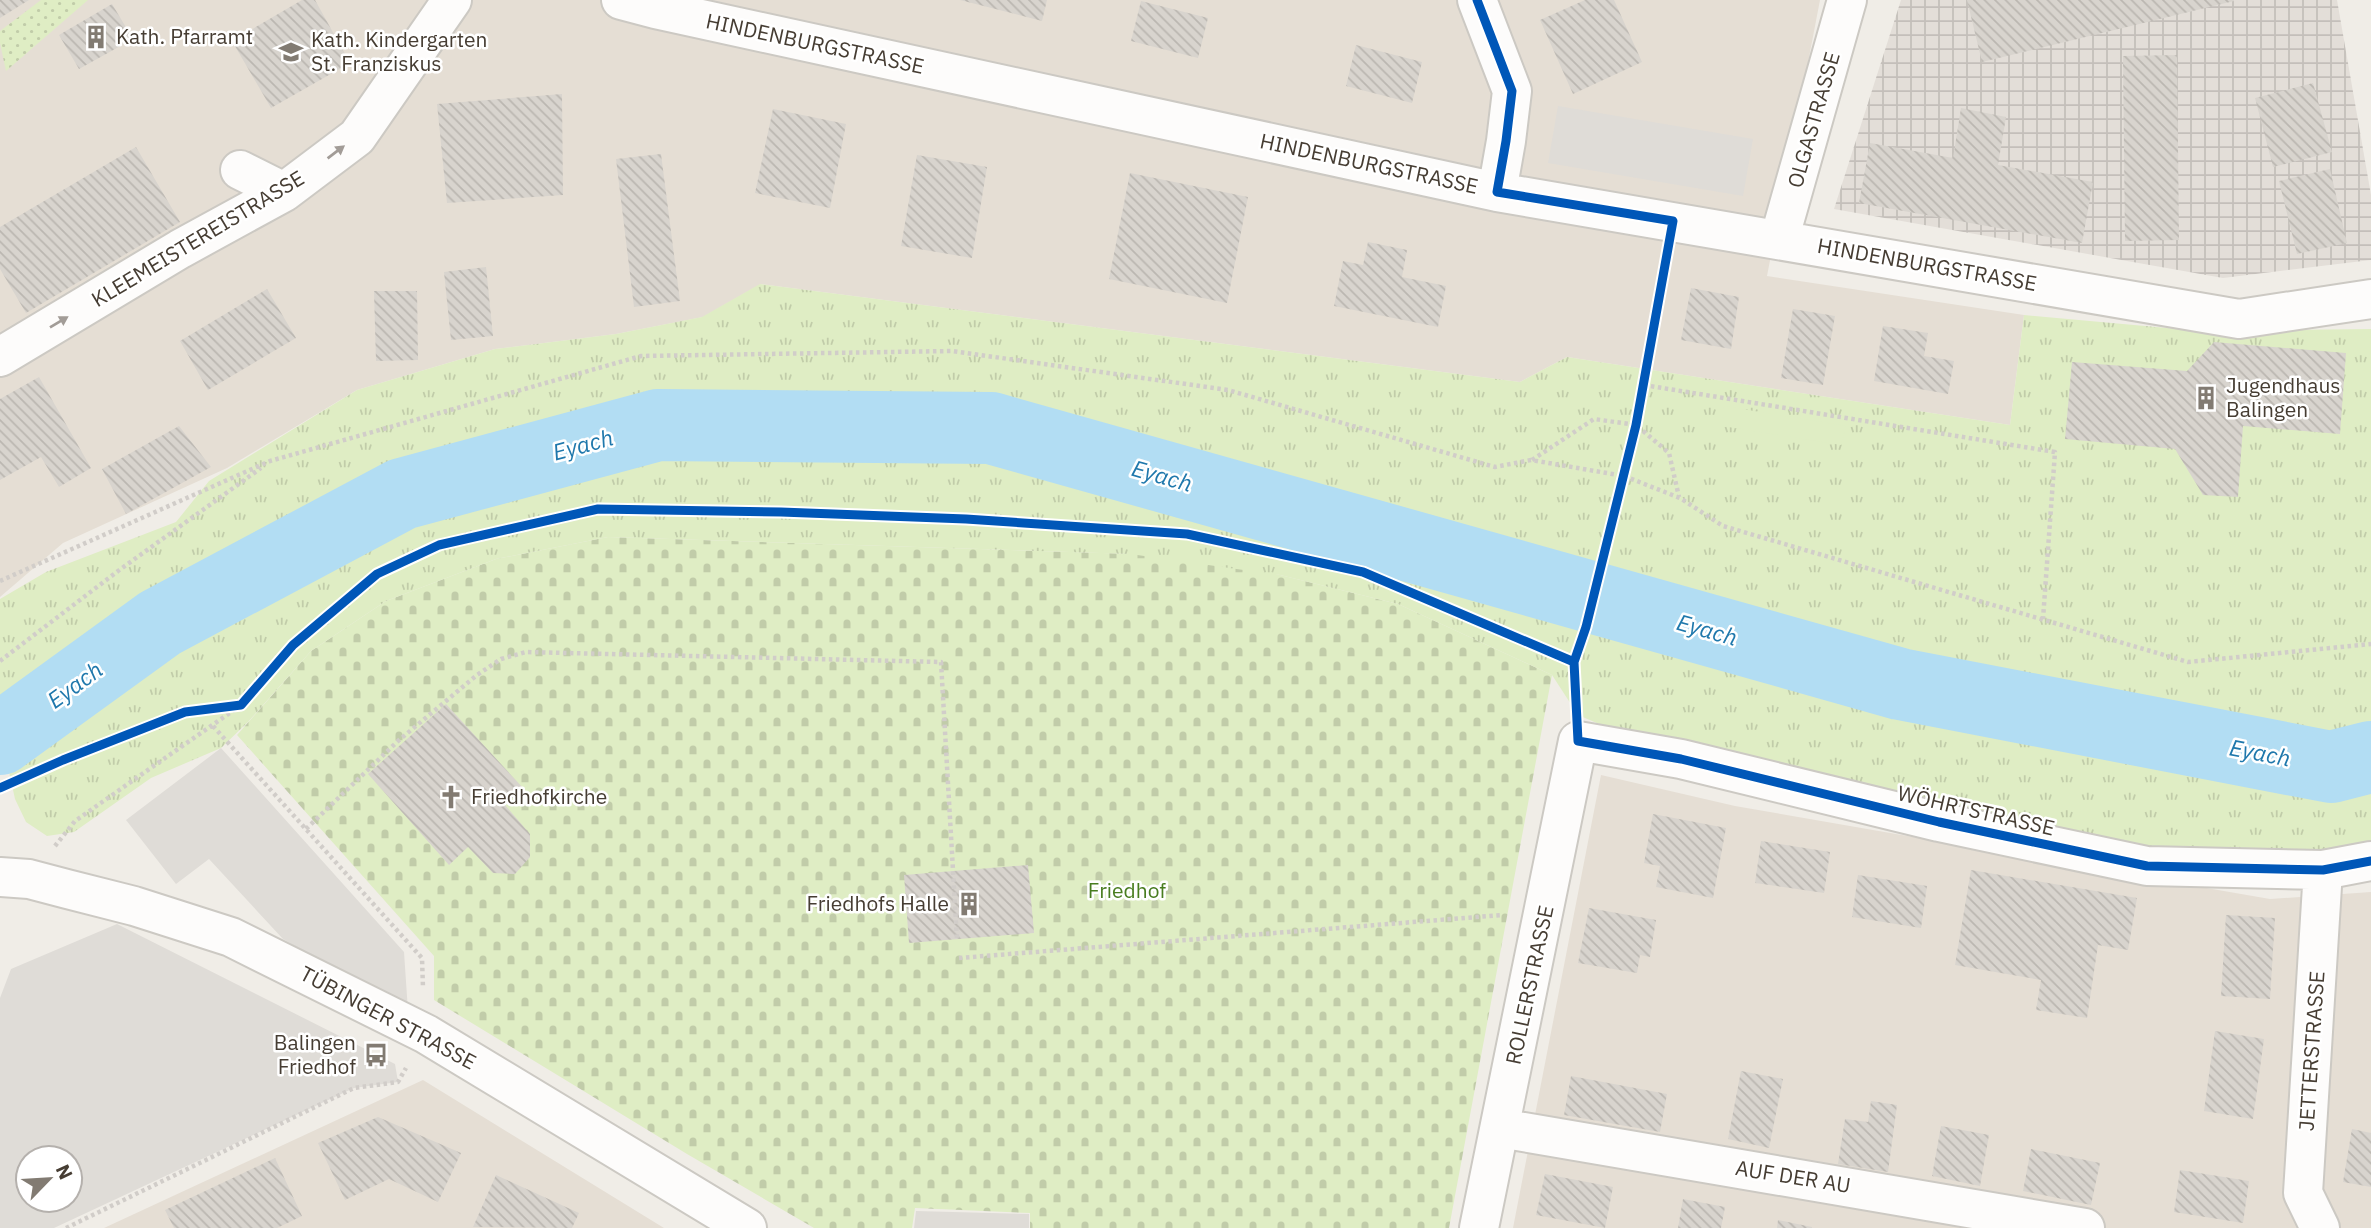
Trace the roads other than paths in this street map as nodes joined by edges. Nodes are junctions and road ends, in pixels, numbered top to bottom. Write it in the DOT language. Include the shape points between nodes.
graph roads {
  1 [pos="452,0"];
  2 [pos="621,0"];
  3 [pos="1477,0"];
  4 [pos="1847,0"];
  5 [pos="240,170"];
  6 [pos="284,191"];
  7 [pos="1497,192"];
  8 [pos="1779,240"];
  9 [pos="2371,299"];
  10 [pos="0,357"];
  11 [pos="1578,741"];
  12 [pos="2371,862"];
  13 [pos="2323,870"];
  14 [pos="14,878"];
  15 [pos="1500,1128"];
  16 [pos="747,1228"];
  17 [pos="1479,1228"];
  18 [pos="2085,1228"];
  19 [pos="2320,1228"];
  6 -- 1 [label="street, KLEEMEISTEREISTRASSE, one-way" via="357,137"];
  2 -- 7 [label="street, HINDENBURGSTRASSE"];
  3 -- 7 [label="street" via="1512,91"];
  4 -- 8 [label="street, OLGASTRASSE"];
  5 -- 6 [label="street"];
  10 -- 6 [label="street, KLEEMEISTEREISTRASSE, one-way"];
  7 -- 8 [label="street, HINDENBURGSTRASSE"];
  8 -- 9 [label="street, HINDENBURGSTRASSE" via="2239,319"];
  11 -- 13 [label="street, WÖHRTSTRASSE" via="1681,759 1939,822 2147,866"];
  11 -- 15 [label="street, ROLLERSTRASSE"];
  12 -- 13 [label="street, WÖHRTSTRASSE"];
  13 -- 19 [label="street, JETTERSTRASSE" via="2303,1194"];
  14 -- 16 [label="street, TÜBINGER STRASSE" via="134,906 231,937 426,1034"];
  15 -- 17 [label="street, ROLLERSTRASSE"];
  15 -- 18 [label="street, AUF DER AU"];
}
